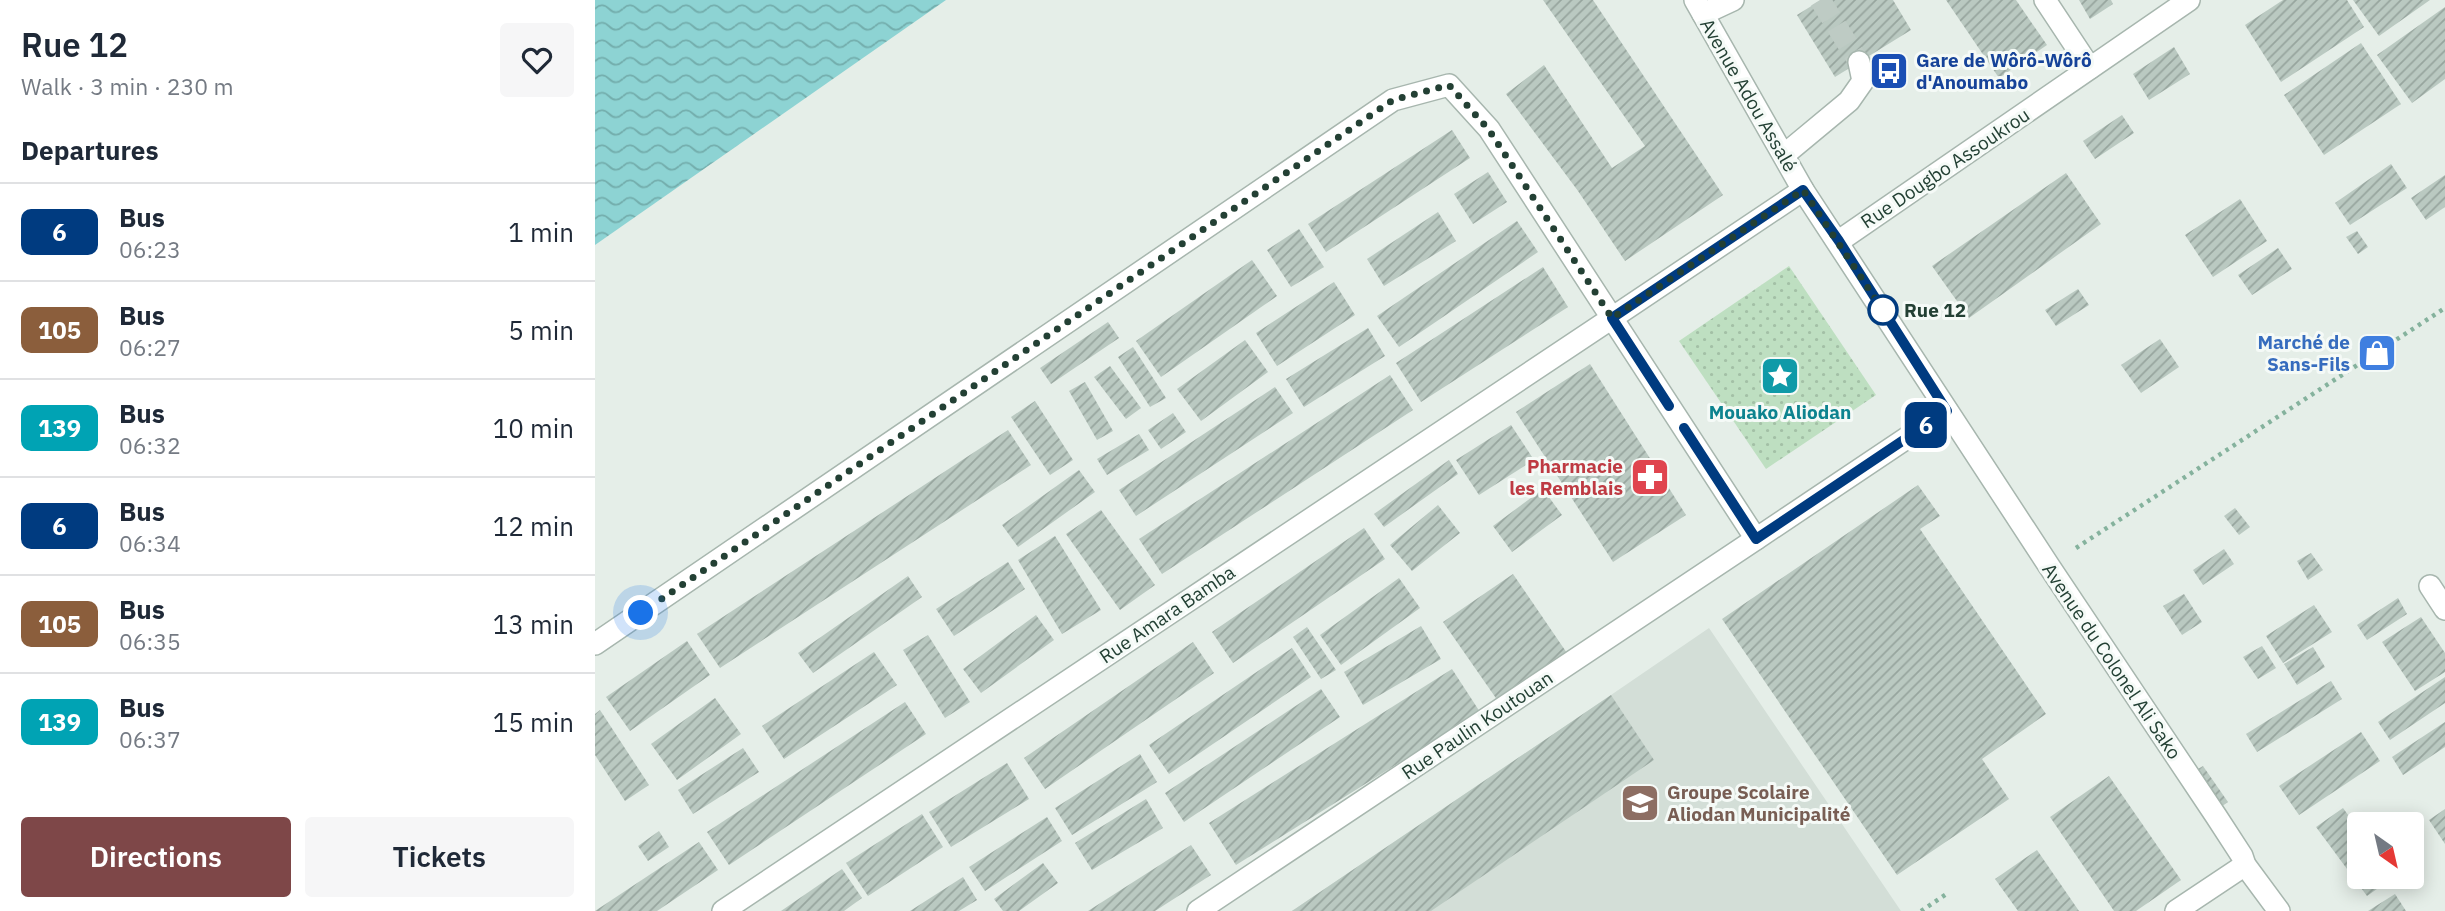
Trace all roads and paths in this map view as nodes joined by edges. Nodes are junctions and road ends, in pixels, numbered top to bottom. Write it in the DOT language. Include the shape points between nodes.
graph roads {
  1 [pos="1733,0"];
  2 [pos="2045,0"];
  3 [pos="2189,0"];
  4 [pos="1699,7"];
  5 [pos="1859,62"];
  6 [pos="2090,68"];
  7 [pos="1784,155"];
  8 [pos="1803,190"];
  9 [pos="1839,241"];
  10 [pos="2445,308"];
  11 [pos="1612,318"];
  12 [pos="1947,411"];
  13 [pos="1756,539"];
  14 [pos="2049,566"];
  15 [pos="2430,586"];
  16 [pos="2445,609"];
  17 [pos="595,644"];
  18 [pos="2245,865"];
  19 [pos="1948,893"];
  20 [pos="723,911"];
  21 [pos="1198,911"];
  22 [pos="1921,911"];
  23 [pos="2176,911"];
  24 [pos="2279,911"];
  1 -- 4 [label="street"];
  2 -- 6 [label="street"];
  3 -- 6 [label="street, Rue Dougbo Assoukrou"];
  4 -- 7 [label="street, Avenue Adou Assalé"];
  5 -- 7 [label="street" via="1863,81 1849,101"];
  6 -- 9 [label="street, Rue Dougbo Assoukrou"];
  7 -- 8 [label="street, Avenue Adou Assalé"];
  8 -- 9 [label="street, Avenue Adou Assalé"];
  8 -- 11 [label="street, Rue Amara Bamba"];
  9 -- 12 [label="street, Avenue du Colonel Ali Sako"];
  10 -- 14 [label="path"];
  11 -- 13 [label="street"];
  11 -- 17 [label="street" via="1489,130 1449,85 1393,100"];
  11 -- 20 [label="street, Rue Amara Bamba"];
  12 -- 13 [label="street, Rue Paulin Koutouan"];
  12 -- 14 [label="street, Avenue du Colonel Ali Sako"];
  13 -- 21 [label="street, Rue Paulin Koutouan"];
  14 -- 18 [label="street, Avenue du Colonel Ali Sako"];
  15 -- 16 [label="street"];
  18 -- 23 [label="street"];
  18 -- 24 [label="street, Avenue du Colonel Ali Sako"];
  19 -- 22 [label="path"];
}
